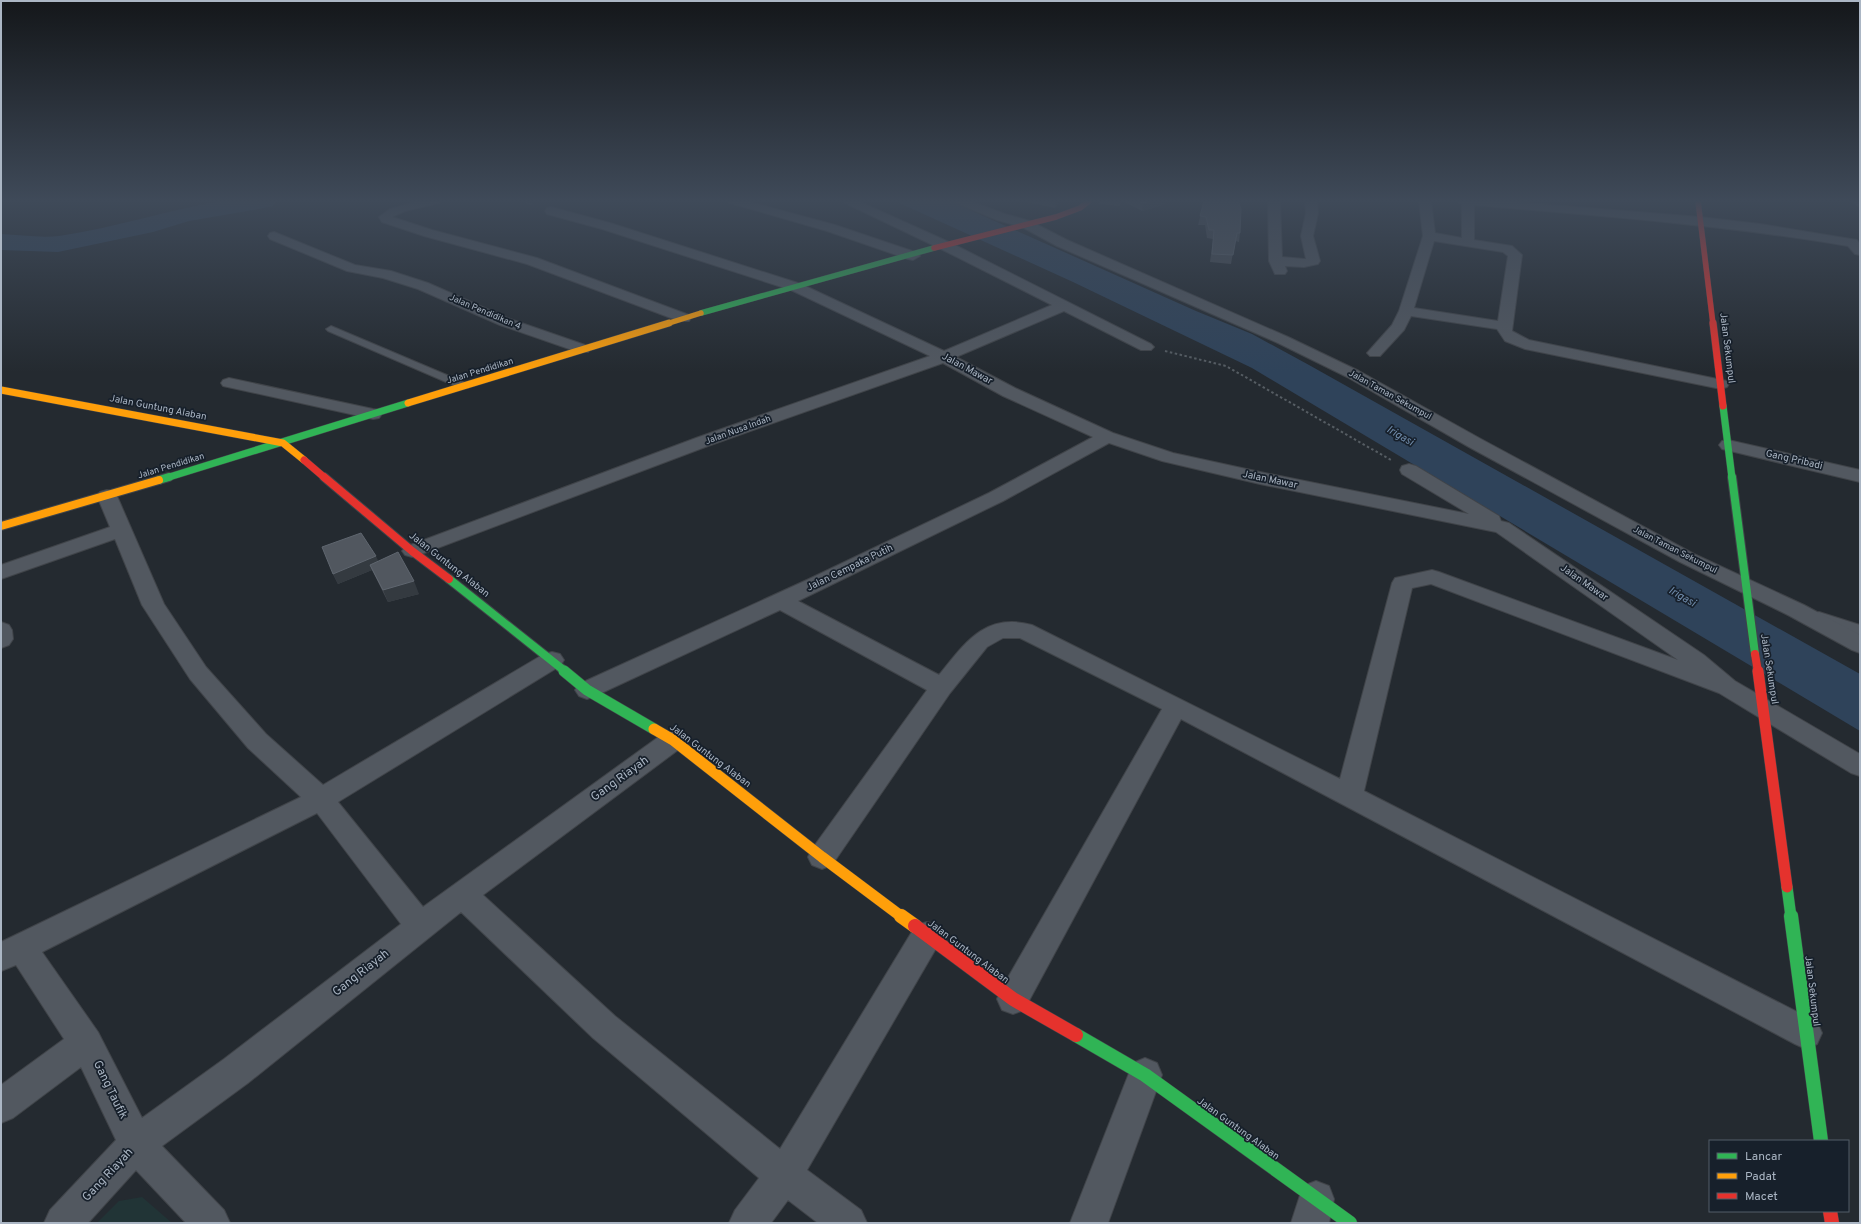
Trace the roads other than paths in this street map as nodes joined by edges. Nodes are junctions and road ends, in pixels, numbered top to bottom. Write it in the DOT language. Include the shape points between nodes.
graph roads {
  1 [pos="328,258"];
  2 [pos="521,258"];
  3 [pos="706,258"];
  4 [pos="905,258"];
  5 [pos="970,258"];
  6 [pos="1096,258"];
  7 [pos="1278,258"];
  8 [pos="1313,258"];
  9 [pos="1422,258"];
  10 [pos="1516,258"];
  11 [pos="1705,258"];
  12 [pos="796,287"];
  13 [pos="1063,306"];
  14 [pos="1406,311"];
  15 [pos="684,318"];
  16 [pos="1505,326"];
  17 [pos="331,329"];
  18 [pos="1146,347"];
  19 [pos="583,349"];
  20 [pos="1375,353"];
  21 [pos="944,357"];
  22 [pos="229,383"];
  23 [pos="1720,384"];
  24 [pos="464,386"];
  25 [pos="1,390"];
  26 [pos="373,414"];
  27 [pos="1107,437"];
  28 [pos="282,443"];
  29 [pos="1728,445"];
  30 [pos="1409,470"];
  31 [pos="1860,476"];
  32 [pos="108,496"];
  33 [pos="1,526"];
  34 [pos="1502,527"];
  35 [pos="122,530"];
  36 [pos="412,551"];
  37 [pos="1,572"];
  38 [pos="1747,595"];
  39 [pos="780,601"];
  40 [pos="1796,610"];
  41 [pos="1,630"];
  42 [pos="1860,630"];
  43 [pos="1,640"];
  44 [pos="1860,645"];
  45 [pos="552,660"];
  46 [pos="942,687"];
  47 [pos="1727,687"];
  48 [pos="587,690"];
  49 [pos="1176,706"];
  50 [pos="1764,709"];
  51 [pos="673,740"];
  52 [pos="1860,766"];
  53 [pos="1349,796"];
  54 [pos="321,799"];
  55 [pos="822,857"];
  56 [pos="462,894"];
  57 [pos="420,926"];
  58 [pos="926,935"];
  59 [pos="11,952"];
  60 [pos="1013,999"];
  61 [pos="1806,1033"];
  62 [pos="86,1043"];
  63 [pos="1145,1075"];
  64 [pos="1,1106"];
  65 [pos="1821,1140"];
  66 [pos="136,1144"];
  67 [pos="784,1175"];
  68 [pos="1313,1211"];
  69 [pos="1830,1212"];
  70 [pos="63,1223"];
  71 [pos="211,1223"];
  72 [pos="748,1223"];
  73 [pos="848,1223"];
  74 [pos="1089,1223"];
  75 [pos="1350,1223"];
  76 [pos="1832,1223"];
  1 -- 19 [label="street, Jalan Pendidikan 4" via="352,268 386,274 423,286 505,322"];
  2 -- 15 [label="street"];
  3 -- 12 [label="street, Jalan Mawar"];
  4 -- 12 [label="street, Jalan Pendidikan"];
  5 -- 13 [label="street"];
  6 -- 38 [label="street, Jalan Taman Sekumpul" via="1283,340 1353,374 1687,558"];
  7 -- 8 [label="street" via="1278,266 1314,261"];
  9 -- 14 [label="street"];
  10 -- 16 [label="street"];
  11 -- 23 [label="street, Jalan Sekumpul"];
  12 -- 15 [label="street, Jalan Pendidikan"];
  12 -- 21 [label="street, Jalan Mawar"];
  13 -- 18 [label="street"];
  13 -- 21 [label="street, Jalan Nusa Indah"];
  14 -- 16 [label="street"];
  14 -- 20 [label="street" via="1399,327"];
  15 -- 19 [label="street, Jalan Pendidikan"];
  16 -- 23 [label="street" via="1504,331 1507,335 1525,344"];
  17 -- 24 [label="lane"];
  19 -- 24 [label="street, Jalan Pendidikan"];
  21 -- 27 [label="street, Jalan Mawar" via="1009,392"];
  21 -- 36 [label="street, Jalan Nusa Indah" via="702,442"];
  22 -- 26 [label="street"];
  23 -- 29 [label="street, Jalan Sekumpul"];
  24 -- 26 [label="street, Jalan Pendidikan"];
  25 -- 28 [label="street, Jalan Guntung Alaban"];
  26 -- 28 [label="street, Jalan Pendidikan"];
  27 -- 34 [label="street, Jalan Mawar" via="1168,458"];
  27 -- 39 [label="street, Jalan Cempaka Putih" via="996,498"];
  28 -- 32 [label="street, Jalan Pendidikan"];
  28 -- 36 [label="street, Jalan Guntung Alaban"];
  29 -- 31 [label="street, Gang Pribadi"];
  29 -- 38 [label="street, Jalan Sekumpul"];
  30 -- 34 [label="street"];
  32 -- 33 [label="street, Jalan Pendidikan"];
  32 -- 35 [label="street"];
  34 -- 47 [label="street, Jalan Mawar" via="1690,657"];
  35 -- 37 [label="street"];
  35 -- 54 [label="street" via="153,605 198,673 257,742"];
  36 -- 45 [label="street, Jalan Guntung Alaban" via="522,634"];
  38 -- 40 [label="street, Jalan Taman Sekumpul"];
  38 -- 50 [label="street, Jalan Sekumpul"];
  39 -- 46 [label="street"];
  39 -- 48 [label="street, Jalan Cempaka Putih"];
  40 -- 42 [label="lane"];
  40 -- 44 [label="street, Jalan Taman Sekumpul"];
  41 -- 43 [label="street"];
  45 -- 48 [label="street, Jalan Guntung Alaban"];
  45 -- 54 [label="street"];
  46 -- 49 [label="street" via="979,642 998,630 1024,630"];
  46 -- 55 [label="street"];
  47 -- 50 [label="street"];
  47 -- 53 [label="street" via="1432,577 1403,583"];
  48 -- 51 [label="street, Jalan Guntung Alaban"];
  49 -- 53 [label="street"];
  49 -- 60 [label="street"];
  50 -- 52 [label="street"];
  50 -- 61 [label="street, Jalan Sekumpul"];
  51 -- 55 [label="street, Jalan Guntung Alaban"];
  51 -- 56 [label="street, Gang Riayah"];
  53 -- 61 [label="street"];
  54 -- 57 [label="street"];
  54 -- 59 [label="street"];
  55 -- 58 [label="street, Jalan Guntung Alaban"];
  56 -- 57 [label="street, Gang Riayah"];
  56 -- 67 [label="street" via="604,1027"];
  57 -- 66 [label="street, Gang Riayah" via="236,1071"];
  58 -- 60 [label="street, Jalan Guntung Alaban"];
  58 -- 67 [label="street"];
  59 -- 62 [label="street, Gang Taufik"];
  60 -- 63 [label="street, Jalan Guntung Alaban"];
  61 -- 65 [label="street, Jalan Sekumpul"];
  62 -- 64 [label="street"];
  62 -- 66 [label="street, Gang Taufik"];
  63 -- 68 [label="street, Jalan Guntung Alaban"];
  63 -- 74 [label="street"];
  66 -- 70 [label="street, Gang Riayah"];
  66 -- 71 [label="street, Gang Taufik"];
  67 -- 72 [label="street"];
  67 -- 73 [label="street"];
  68 -- 75 [label="street, Jalan Guntung Alaban"];
  69 -- 76 [label="street"];
}
